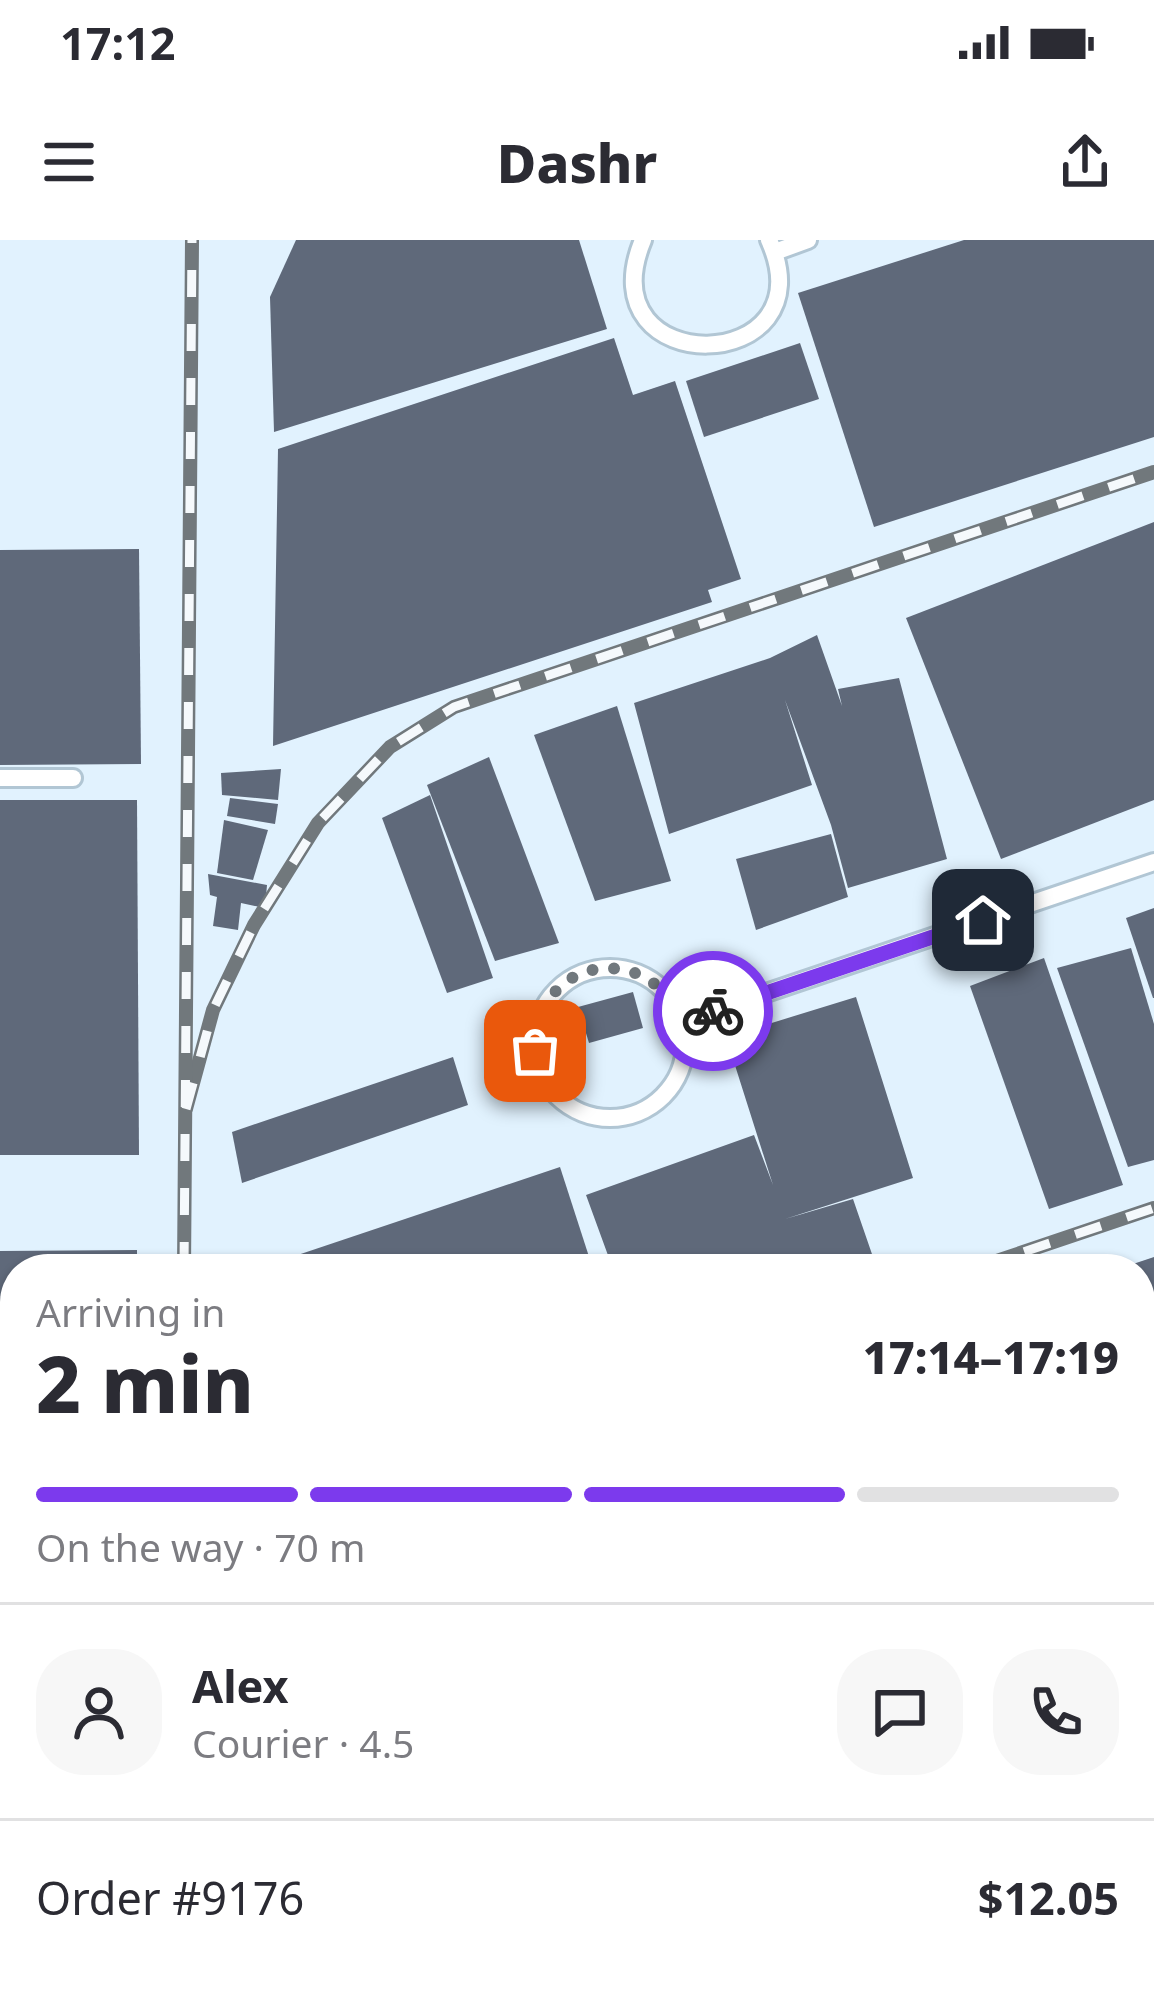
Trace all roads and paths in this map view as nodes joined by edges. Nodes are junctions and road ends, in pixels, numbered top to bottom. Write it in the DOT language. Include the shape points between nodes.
graph roads {
  1 [pos="643,240"];
  2 [pos="808,240"];
  3 [pos="772,246"];
  4 [pos="0,778"];
  5 [pos="73,778"];
  6 [pos="1154,862"];
  7 [pos="683,1021"];
  1 -- 3 [label="lane" via="634,268 642,309 675,340 705,347 735,341 769,311 778,282"];
  2 -- 3 [label="lane"];
  4 -- 5 [label="lane"];
  6 -- 7 [label="lane"];
  7 -- 7 [label="lane" via="665,991 637,972 586,971 546,1003 535,1035 538,1066 554,1093 579,1111 630,1115 672,1087 685,1055"];
}
